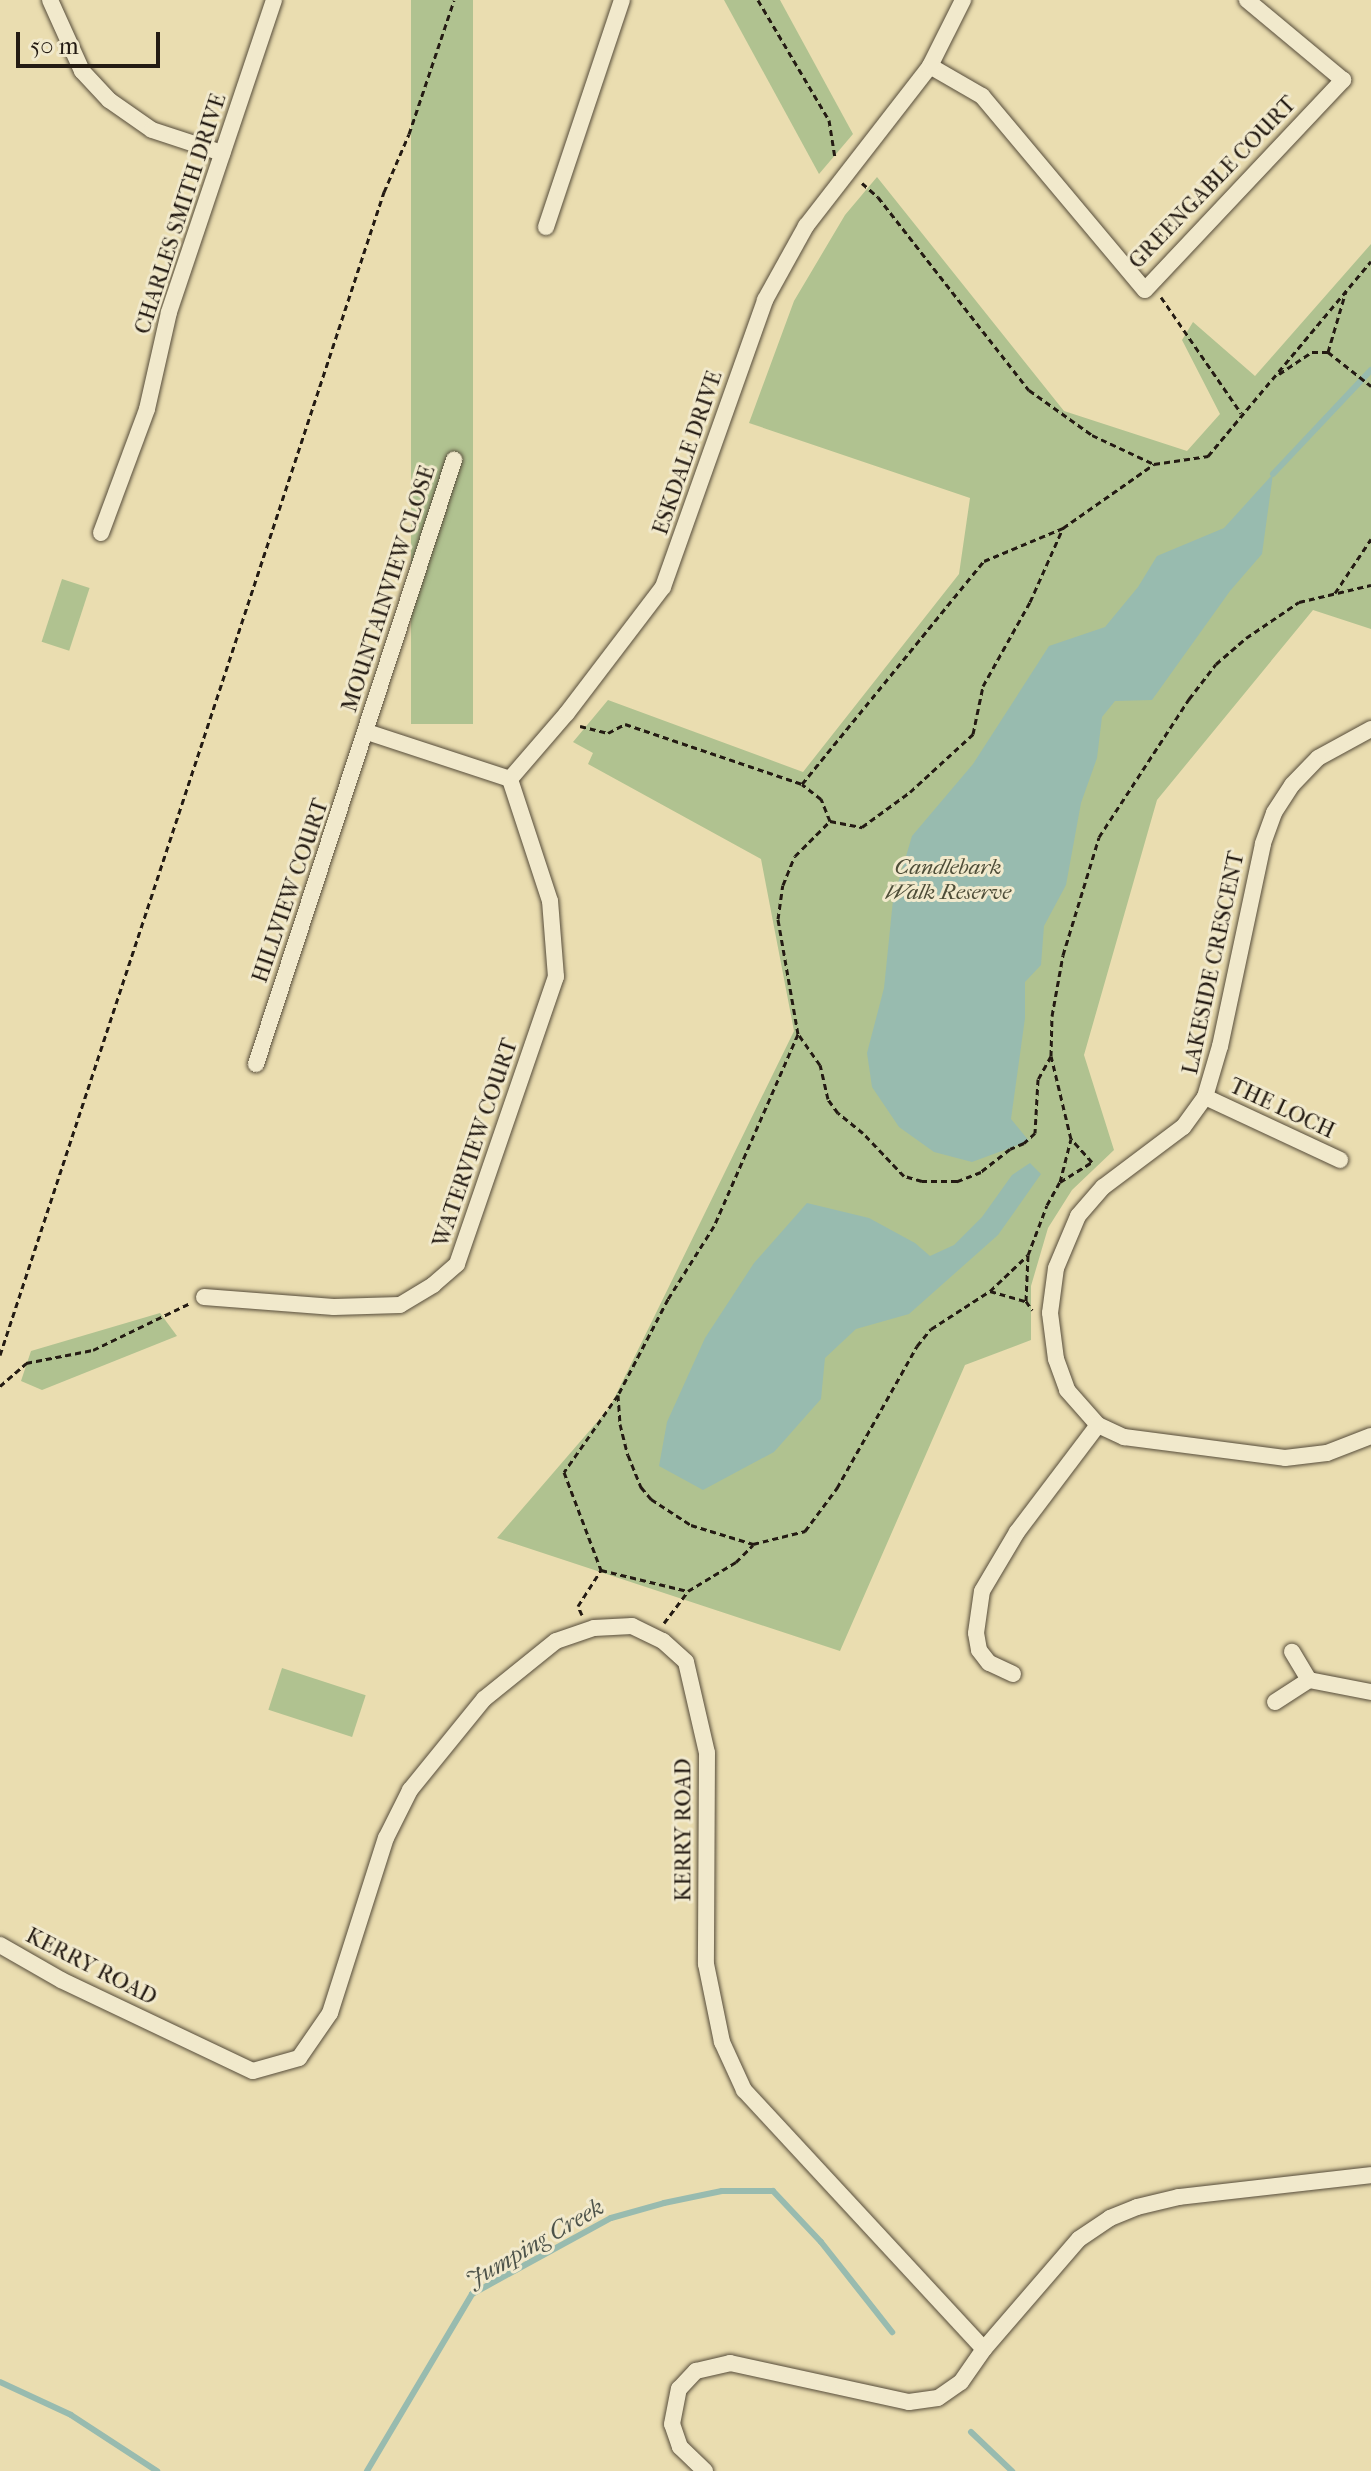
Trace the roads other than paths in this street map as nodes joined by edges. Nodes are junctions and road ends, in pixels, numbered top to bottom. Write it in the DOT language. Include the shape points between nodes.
graph roads {
  1 [pos="50,0"];
  2 [pos="274,0"];
  3 [pos="622,0"];
  4 [pos="963,0"];
  5 [pos="1247,0"];
  6 [pos="930,66"];
  7 [pos="222,153"];
  8 [pos="546,227"];
  9 [pos="454,460"];
  10 [pos="101,533"];
  11 [pos="1371,729"];
  12 [pos="367,732"];
  13 [pos="510,779"];
  14 [pos="256,1064"];
  15 [pos="1205,1097"];
  16 [pos="1340,1160"];
  17 [pos="204,1297"];
  18 [pos="1098,1425"];
  19 [pos="1371,1436"];
  20 [pos="1292,1652"];
  21 [pos="1013,1674"];
  22 [pos="1309,1680"];
  23 [pos="1371,1692"];
  24 [pos="1275,1702"];
  25 [pos="0,1945"];
  26 [pos="1371,2175"];
  27 [pos="984,2349"];
  28 [pos="705,2471"];
  1 -- 7 [label="street" via="82,71 109,100 152,130"];
  2 -- 7 [label="street, CHARLES SMITH DRIVE"];
  3 -- 8 [label="street"];
  4 -- 6 [label="street, ESKDALE DRIVE"];
  5 -- 6 [label="street, GREENGABLE COURT" via="1343,80 1145,290 982,96"];
  6 -- 13 [label="street, ESKDALE DRIVE" via="806,226 765,300 663,587"];
  7 -- 10 [label="street, CHARLES SMITH DRIVE" via="169,312 147,409"];
  9 -- 12 [label="street, MOUNTAINVIEW CLOSE"];
  11 -- 15 [label="street, LAKESIDE CRESCENT" via="1318,758 1274,813"];
  12 -- 13 [label="street"];
  12 -- 14 [label="street, HILLVIEW COURT"];
  13 -- 17 [label="street, WATERVIEW COURT" via="550,901 556,977 457,1264 400,1305 334,1307"];
  15 -- 16 [label="street, THE LOCH"];
  15 -- 18 [label="street, LAKESIDE CRESCENT" via="1183,1127 1103,1187 1078,1216 1056,1268 1051,1327 1056,1359 1067,1390"];
  18 -- 19 [label="street, LAKESIDE CRESCENT" via="1138,1441 1285,1458 1327,1453"];
  18 -- 21 [label="street" via="1017,1532 982,1591 979,1650 989,1663"];
  20 -- 22 [label="street"];
  22 -- 23 [label="street"];
  22 -- 24 [label="street"];
  25 -- 27 [label="street, KERRY ROAD" via="61,1980 253,2071 299,2058 330,2013 386,1838 410,1790 484,1699 556,1641 587,1630 632,1626 663,1641 686,1662 707,1753 706,1964 722,2042 744,2090"];
  26 -- 27 [label="street" via="1179,2197 1110,2218 1079,2239"];
  27 -- 28 [label="street" via="961,2382 926,2401 909,2402 730,2363 696,2371 679,2389 672,2424 680,2447"];
}
